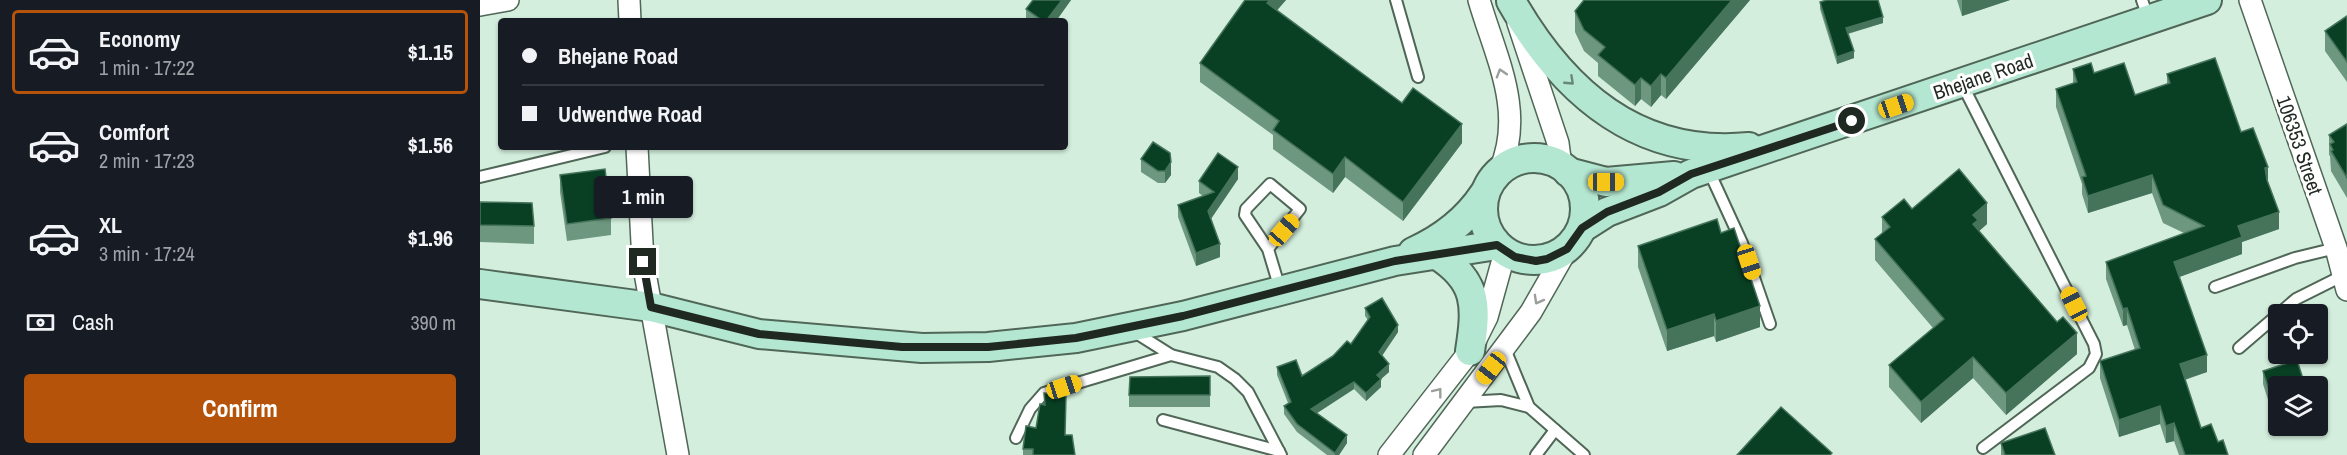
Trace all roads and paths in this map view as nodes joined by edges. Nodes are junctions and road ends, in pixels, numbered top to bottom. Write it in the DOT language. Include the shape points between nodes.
graph roads {
  1 [pos="508,0"];
  2 [pos="629,0"];
  3 [pos="1396,0"];
  4 [pos="1479,0"];
  5 [pos="2207,0"];
  6 [pos="2250,0"];
  7 [pos="1511,1"];
  8 [pos="480,5"];
  9 [pos="2145,10"];
  10 [pos="630,18"];
  11 [pos="1418,77"];
  12 [pos="1962,84"];
  13 [pos="1786,144"];
  14 [pos="592,150"];
  15 [pos="637,150"];
  16 [pos="1564,169"];
  17 [pos="1500,170"];
  18 [pos="1699,171"];
  19 [pos="480,177"];
  20 [pos="1484,194"];
  21 [pos="1574,238"];
  22 [pos="1501,248"];
  23 [pos="2336,248"];
  24 [pos="1268,249"];
  25 [pos="1437,255"];
  26 [pos="1395,261"];
  27 [pos="2345,283"];
  28 [pos="480,284"];
  29 [pos="2215,287"];
  30 [pos="1280,290"];
  31 [pos="651,307"];
  32 [pos="1770,324"];
  33 [pos="1127,327"];
  34 [pos="2239,348"];
  35 [pos="1505,349"];
  36 [pos="1470,351"];
  37 [pos="1171,355"];
  38 [pos="1465,402"];
  39 [pos="1529,407"];
  40 [pos="1163,420"];
  41 [pos="1415,422"];
  42 [pos="1555,430"];
  43 [pos="1016,438"];
  44 [pos="1430,447"];
  45 [pos="1983,448"];
  46 [pos="1280,453"];
  47 [pos="678,455"];
  48 [pos="1389,455"];
  49 [pos="1536,455"];
  50 [pos="1584,455"];
  1 -- 8 [label="street"];
  2 -- 10 [label="street"];
  3 -- 11 [label="lane"];
  17 -- 4 [label="street, one-way" via="1511,132 1511,107"];
  5 -- 9 [label="street, Bhejane Road"];
  6 -- 23 [label="street, 106353 Street"];
  7 -- 13 [label="street, one-way" via="1546,57 1596,104 1635,130 1656,139 1726,148"];
  7 -- 16 [label="street"];
  9 -- 12 [label="street, Bhejane Road"];
  12 -- 13 [label="street, Bhejane Road"];
  12 -- 45 [label="lane" via="2096,354 2089,368"];
  13 -- 18 [label="street, Bhejane Road"];
  14 -- 19 [label="lane"];
  15 -- 31 [label="street" via="643,262"];
  16 -- 17 [label="street" via="1549,160 1528,157"];
  16 -- 18 [label="street, Bhejane Road" via="1606,182"];
  16 -- 21 [label="street" via="1583,193 1585,216"];
  17 -- 20 [label="street"];
  18 -- 21 [label="street, Bhejane Road" via="1607,212"];
  18 -- 32 [label="lane" via="1742,243"];
  20 -- 22 [label="street" via="1485,227"];
  20 -- 26 [label="street" via="1471,213 1443,236"];
  21 -- 22 [label="street" via="1547,259 1536,261 1515,257"];
  21 -- 35 [label="street, one-way"];
  22 -- 25 [label="street"];
  22 -- 36 [label="street" via="1487,317"];
  23 -- 27 [label="street, 106353 Street"];
  23 -- 29 [label="lane" via="2295,258"];
  24 -- 24 [label="lane" via="1245,215 1270,184 1300,209"];
  24 -- 30 [label="lane"];
  25 -- 26 [label="street"];
  25 -- 36 [label="street" via="1454,266 1472,294 1475,307"];
  26 -- 30 [label="street"];
  27 -- 34 [label="lane" via="2296,299"];
  28 -- 31 [label="street"];
  30 -- 33 [label="street"];
  31 -- 33 [label="street" via="759,334 922,348 988,347 1076,338"];
  31 -- 47 [label="street"];
  33 -- 37 [label="lane"];
  35 -- 38 [label="street"];
  35 -- 39 [label="lane"];
  41 -- 36 [label="street, one-way"];
  37 -- 43 [label="lane" via="1044,393 1030,409"];
  37 -- 46 [label="lane" via="1218,367 1235,379 1248,392"];
  38 -- 39 [label="lane" via="1501,400"];
  38 -- 44 [label="street"];
  39 -- 42 [label="lane"];
  40 -- 46 [label="lane"];
  41 -- 44 [label="street"];
  41 -- 48 [label="street"];
  42 -- 49 [label="lane"];
  42 -- 50 [label="lane"];
}
